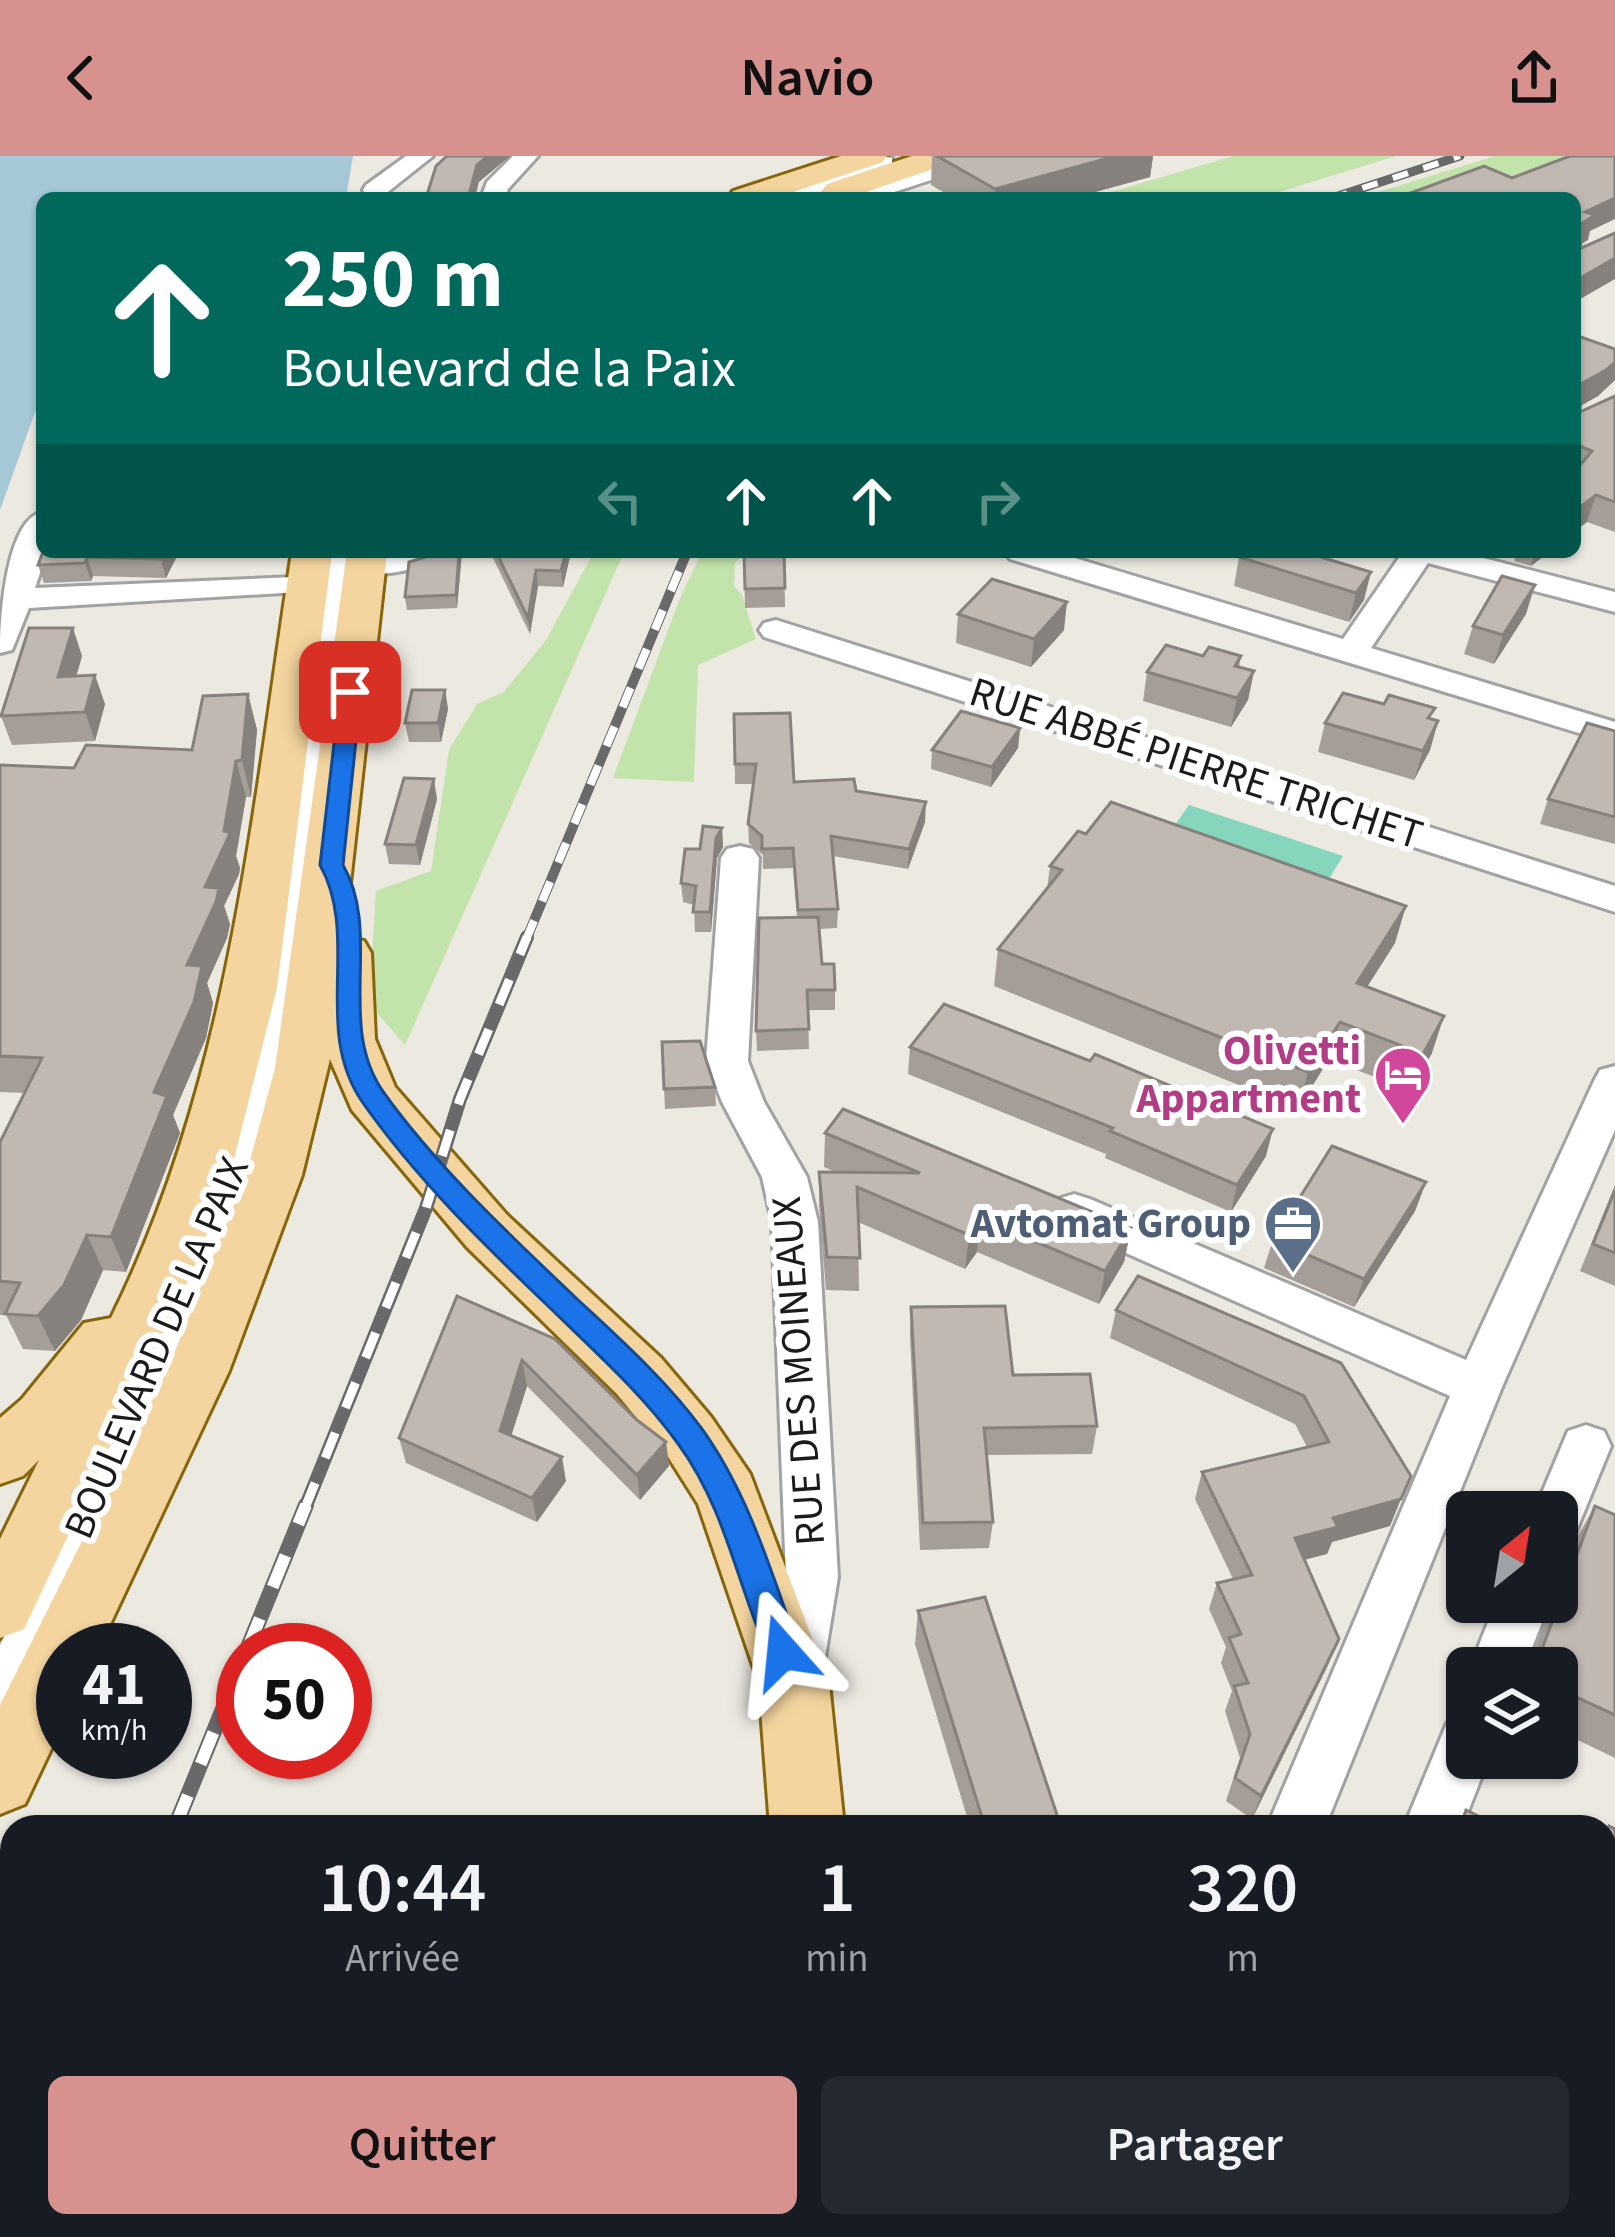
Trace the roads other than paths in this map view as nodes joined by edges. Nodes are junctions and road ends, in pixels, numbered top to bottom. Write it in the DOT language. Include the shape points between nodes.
graph roads {
  1 [pos="421,156"];
  2 [pos="526,156"];
  3 [pos="872,156"];
  4 [pos="903,156"];
  5 [pos="942,156"];
  6 [pos="981,156"];
  7 [pos="375,190"];
  8 [pos="495,192"];
  9 [pos="762,192"];
  10 [pos="796,192"];
  11 [pos="835,192"];
  12 [pos="870,192"];
  13 [pos="36,538"];
  14 [pos="414,558"];
  15 [pos="1040,558"];
  16 [pos="1417,558"];
  17 [pos="1444,558"];
  18 [pos="322,566"];
  19 [pos="15,599"];
  20 [pos="1615,602"];
  21 [pos="776,630"];
  22 [pos="0,643"];
  23 [pos="1349,656"];
  24 [pos="344,662"];
  25 [pos="1615,733"];
  26 [pos="740,858"];
  27 [pos="331,865"];
  28 [pos="1615,899"];
  29 [pos="277,992"];
  30 [pos="1615,1081"];
  31 [pos="203,1172"];
  32 [pos="1042,1197"];
  33 [pos="165,1268"];
  34 [pos="1478,1387"];
  35 [pos="64,1393"];
  36 [pos="0,1425"];
  37 [pos="1586,1446"];
  38 [pos="0,1457"];
  39 [pos="1568,1491"];
  40 [pos="0,1607"];
  41 [pos="794,1683"];
  42 [pos="0,1704"];
  43 [pos="1452,1779"];
  44 [pos="0,1780"];
  45 [pos="806,1815"];
  46 [pos="1300,1815"];
  47 [pos="1438,1815"];
  1 -- 7 [label="street"];
  2 -- 8 [label="street"];
  3 -- 9 [label="main road"];
  4 -- 10 [label="street"];
  5 -- 11 [label="main road"];
  6 -- 12 [label="street"];
  13 -- 19 [label="street"];
  14 -- 18 [label="street"];
  15 -- 23 [label="street"];
  16 -- 23 [label="street"];
  17 -- 20 [label="street"];
  18 -- 19 [label="street"];
  18 -- 24 [label="main road, BOULEVARD DE LA PAIX"];
  18 -- 31 [label="main road, BOULEVARD DE LA PAIX" via="251,988"];
  19 -- 22 [label="street"];
  21 -- 28 [label="street, RUE ABBÉ PIERRE TRICHET"];
  23 -- 25 [label="street"];
  24 -- 27 [label="main road, BOULEVARD DE LA PAIX"];
  24 -- 29 [label="street, BOULEVARD DE LA PAIX"];
  26 -- 41 [label="street, RUE DES MOINEAUX" via="727,1061 793,1190 812,1577"];
  27 -- 41 [label="main road" via="347,912 349,1040 371,1096 487,1231 639,1376 689,1436 727,1494"];
  27 -- 44 [label="main road, BOULEVARD DE LA PAIX" via="302,1068 274,1175 198,1371"];
  29 -- 31 [label="street"];
  29 -- 42 [label="street, BOULEVARD DE LA PAIX" via="236,1179"];
  30 -- 34 [label="street"];
  31 -- 33 [label="main road, BOULEVARD DE LA PAIX"];
  32 -- 34 [label="street"];
  33 -- 35 [label="main road"];
  33 -- 40 [label="main road, BOULEVARD DE LA PAIX"];
  34 -- 46 [label="street"];
  35 -- 36 [label="street"];
  35 -- 38 [label="main road"];
  37 -- 39 [label="street"];
  41 -- 45 [label="main road"];
  43 -- 47 [label="street"];
}
